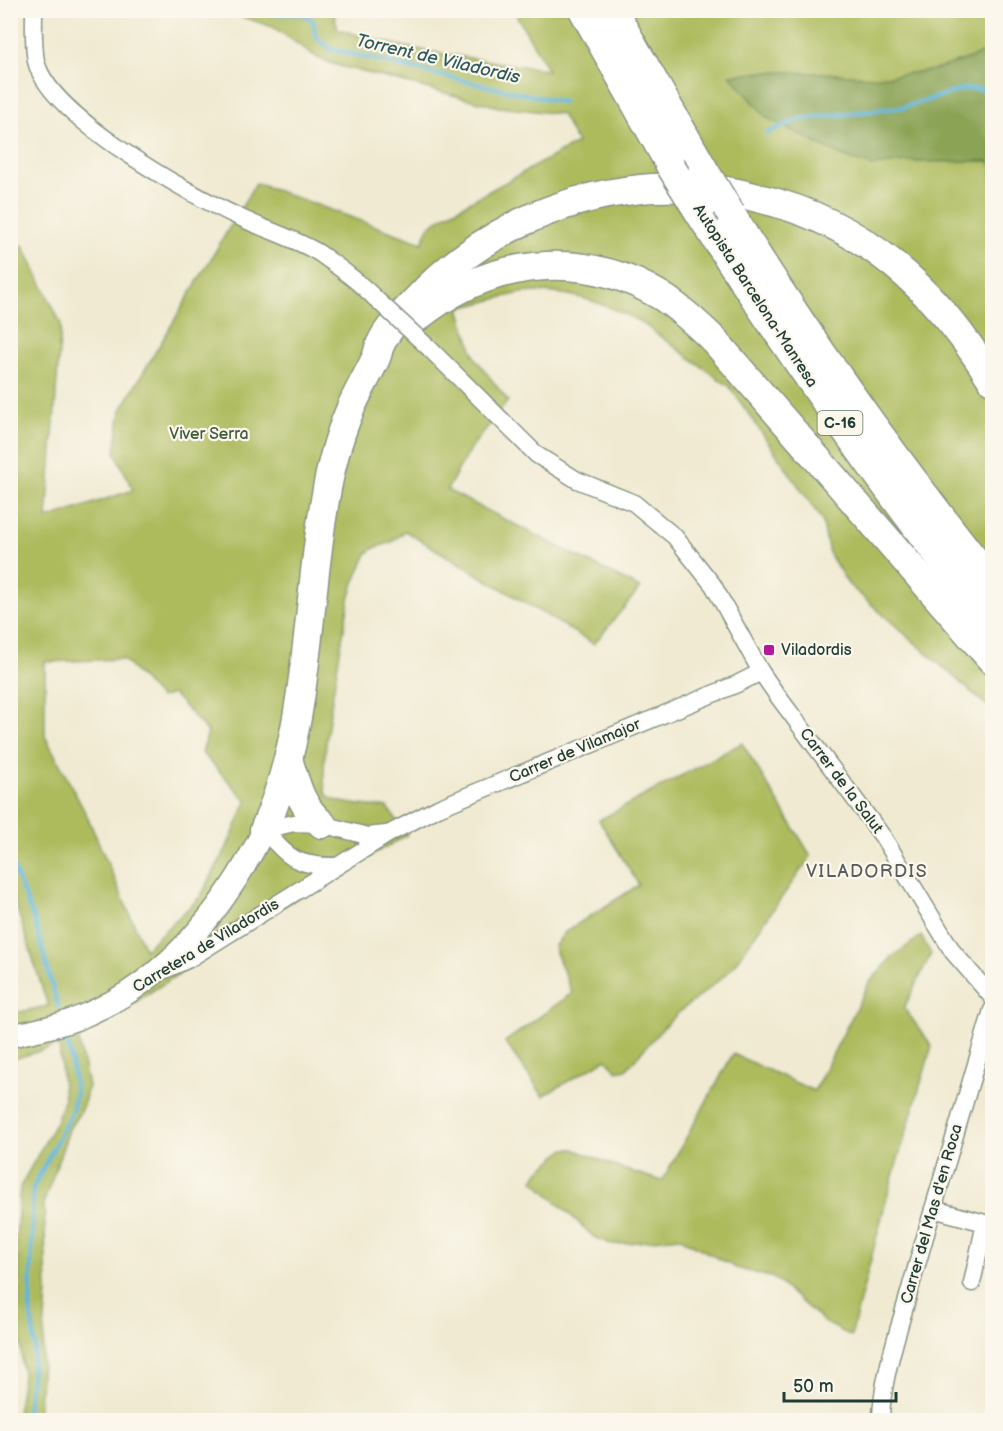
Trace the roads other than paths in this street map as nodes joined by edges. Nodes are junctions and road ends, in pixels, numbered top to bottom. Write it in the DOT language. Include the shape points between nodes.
graph roads {
  1 [pos="34,10"];
  2 [pos="583,10"];
  3 [pos="613,10"];
  4 [pos="376,358"];
  5 [pos="993,380"];
  6 [pos="993,582"];
  7 [pos="993,624"];
  8 [pos="993,660"];
  9 [pos="761,672"];
  10 [pos="289,762"];
  11 [pos="322,824"];
  12 [pos="264,830"];
  13 [pos="390,833"];
  14 [pos="338,866"];
  15 [pos="151,976"];
  16 [pos="993,997"];
  17 [pos="993,1010"];
  18 [pos="10,1036"];
  19 [pos="933,1209"];
  20 [pos="972,1283"];
  21 [pos="881,1420"];
  1 -- 9 [label="street, Carrer de la Salut, bridge" via="36,62 49,85 74,114 118,149 188,190 318,253 376,299 537,455 578,480 634,503 675,537 713,585"];
  2 -- 7 [label="highway, Autopista Barcelona-Manresa / C-16, bridge" via="671,167 795,360 886,488"];
  3 -- 6 [label="highway, Autopista Barcelona-Manresa / C-16, bridge" via="703,168 792,309 856,403"];
  4 -- 5 [label="highway" via="392,326 445,270 503,231 570,202 605,194 643,188 699,187 797,209 857,238 931,297"];
  4 -- 8 [label="highway" via="437,301 461,287 508,271 571,267 640,285 681,310 714,340"];
  4 -- 10 [label="highway" via="348,413 334,457 324,504 298,721"];
  9 -- 13 [label="street, Carrer de Vilamajor" via="438,808"];
  9 -- 16 [label="street, Carrer de la Salut" via="883,837 953,952"];
  10 -- 11 [label="highway" via="309,813"];
  10 -- 12 [label="highway"];
  11 -- 12 [label="street" via="294,823"];
  11 -- 13 [label="street" via="367,836"];
  12 -- 14 [label="street" via="291,858 306,865"];
  12 -- 15 [label="street" via="245,867 208,921"];
  13 -- 14 [label="street, Carretera de Viladordis"];
  14 -- 15 [label="street, Carretera de Viladordis" via="189,959"];
  15 -- 18 [label="street, Carretera de Viladordis" via="89,1014"];
  17 -- 19 [label="street, Carrer del Mas d'en Roca"];
  19 -- 20 [label="street" via="985,1223"];
  19 -- 21 [label="street, Carrer del Mas d'en Roca" via="891,1356"];
}
